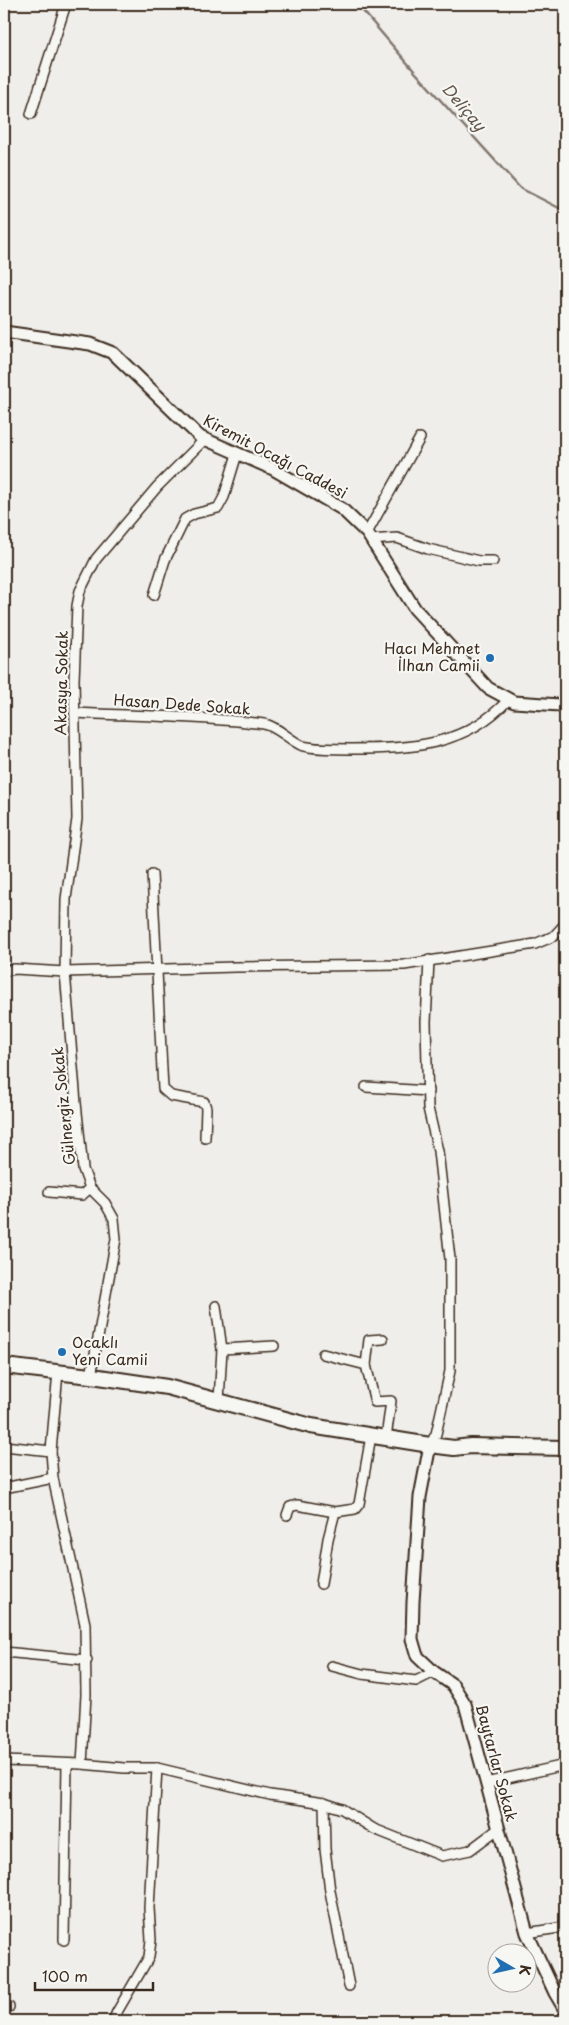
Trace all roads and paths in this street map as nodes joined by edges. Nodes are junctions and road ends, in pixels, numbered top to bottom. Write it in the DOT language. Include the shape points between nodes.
graph roads {
  1 [pos="66,4"];
  2 [pos="31,114"];
  3 [pos="4,332"];
  4 [pos="420,438"];
  5 [pos="205,439"];
  6 [pos="237,454"];
  7 [pos="369,536"];
  8 [pos="493,561"];
  9 [pos="154,594"];
  10 [pos="509,699"];
  11 [pos="564,702"];
  12 [pos="74,713"];
  13 [pos="152,874"];
  14 [pos="565,924"];
  15 [pos="429,960"];
  16 [pos="156,969"];
  17 [pos="4,971"];
  18 [pos="65,972"];
  19 [pos="366,1087"];
  20 [pos="428,1091"];
  21 [pos="205,1138"];
  22 [pos="90,1188"];
  23 [pos="49,1192"];
  24 [pos="216,1306"];
  25 [pos="383,1339"];
  26 [pos="274,1346"];
  27 [pos="222,1349"];
  28 [pos="323,1354"];
  29 [pos="366,1365"];
  30 [pos="4,1366"];
  31 [pos="58,1372"];
  32 [pos="91,1376"];
  33 [pos="219,1401"];
  34 [pos="371,1436"];
  35 [pos="386,1438"];
  36 [pos="430,1445"];
  37 [pos="4,1446"];
  38 [pos="565,1448"];
  39 [pos="51,1451"];
  40 [pos="54,1478"];
  41 [pos="4,1488"];
  42 [pos="336,1512"];
  43 [pos="287,1516"];
  44 [pos="321,1584"];
  45 [pos="4,1652"];
  46 [pos="87,1660"];
  47 [pos="332,1666"];
  48 [pos="434,1672"];
  49 [pos="4,1762"];
  50 [pos="68,1764"];
  51 [pos="82,1764"];
  52 [pos="565,1765"];
  53 [pos="157,1768"];
  54 [pos="486,1783"];
  55 [pos="324,1803"];
  56 [pos="498,1828"];
  57 [pos="565,1927"];
  58 [pos="528,1933"];
  59 [pos="64,1940"];
  60 [pos="349,1986"];
  61 [pos="565,2010"];
  62 [pos="113,2021"];
  1 -- 2 [label="street"];
  3 -- 5 [label="street, Kiremit Ocağı Caddesi" via="90,344 113,353"];
  4 -- 7 [label="street"];
  5 -- 6 [label="street, Kiremit Ocağı Caddesi"];
  5 -- 12 [label="street, Akasya Sokak" via="157,487 96,559 80,591"];
  6 -- 7 [label="street, Kiremit Ocağı Caddesi" via="273,469 342,509"];
  6 -- 9 [label="street" via="218,508 186,518 165,560"];
  7 -- 8 [label="street" via="396,538 428,550"];
  7 -- 10 [label="street, Kiremit Ocağı Caddesi" via="415,609 488,688"];
  10 -- 11 [label="street, Kiremit Ocağı Caddesi" via="514,702"];
  10 -- 12 [label="street, Hasan Dede Sokak" via="494,715 468,732 413,747 378,749 304,746 266,725"];
  12 -- 18 [label="street, Akasya Sokak" via="76,819 66,899"];
  13 -- 16 [label="street"];
  14 -- 15 [label="street" via="554,936 535,944"];
  15 -- 16 [label="street" via="404,965"];
  15 -- 20 [label="street" via="426,1022"];
  16 -- 18 [label="street"];
  16 -- 21 [label="street" via="163,1089 171,1096 204,1102"];
  17 -- 18 [label="street"];
  18 -- 22 [label="street, Gülnergiz Sokak" via="83,1168"];
  19 -- 20 [label="street"];
  20 -- 36 [label="street" via="428,1108 438,1151 450,1268 450,1372 436,1434"];
  22 -- 23 [label="street" via="82,1195"];
  22 -- 32 [label="street, Gülnergiz Sokak" via="114,1219 116,1239"];
  24 -- 27 [label="street"];
  25 -- 29 [label="street" via="369,1340"];
  26 -- 27 [label="street"];
  27 -- 33 [label="street"];
  28 -- 29 [label="street"];
  29 -- 35 [label="street" via="375,1402 391,1401"];
  30 -- 31 [label="main road"];
  31 -- 32 [label="main road"];
  31 -- 39 [label="street"];
  32 -- 33 [label="main road" via="167,1387"];
  33 -- 34 [label="main road" via="310,1426"];
  34 -- 35 [label="main road"];
  34 -- 42 [label="street" via="359,1504 354,1509"];
  35 -- 36 [label="main road"];
  36 -- 38 [label="main road"];
  36 -- 48 [label="street, Baytarlar Sokak" via="420,1497 412,1639 417,1656"];
  37 -- 39 [label="street"];
  39 -- 40 [label="street"];
  40 -- 41 [label="street"];
  40 -- 46 [label="street" via="85,1624"];
  42 -- 43 [label="street" via="296,1504 290,1507"];
  42 -- 44 [label="street" via="328,1538"];
  45 -- 46 [label="street"];
  46 -- 51 [label="street"];
  47 -- 48 [label="street" via="416,1682"];
  48 -- 54 [label="street, Baytarlar Sokak" via="453,1685 465,1704"];
  49 -- 50 [label="street"];
  50 -- 51 [label="street"];
  50 -- 59 [label="street"];
  51 -- 53 [label="street"];
  52 -- 54 [label="street"];
  53 -- 55 [label="street" via="270,1795"];
  53 -- 62 [label="street" via="149,1957"];
  54 -- 56 [label="street, Baytarlar Sokak"];
  55 -- 56 [label="street" via="342,1809 374,1829 442,1856 470,1850"];
  55 -- 60 [label="street" via="328,1874"];
  56 -- 58 [label="street, Baytarlar Sokak"];
  57 -- 58 [label="street"];
  58 -- 61 [label="street, Baytarlar Sokak"];
}
